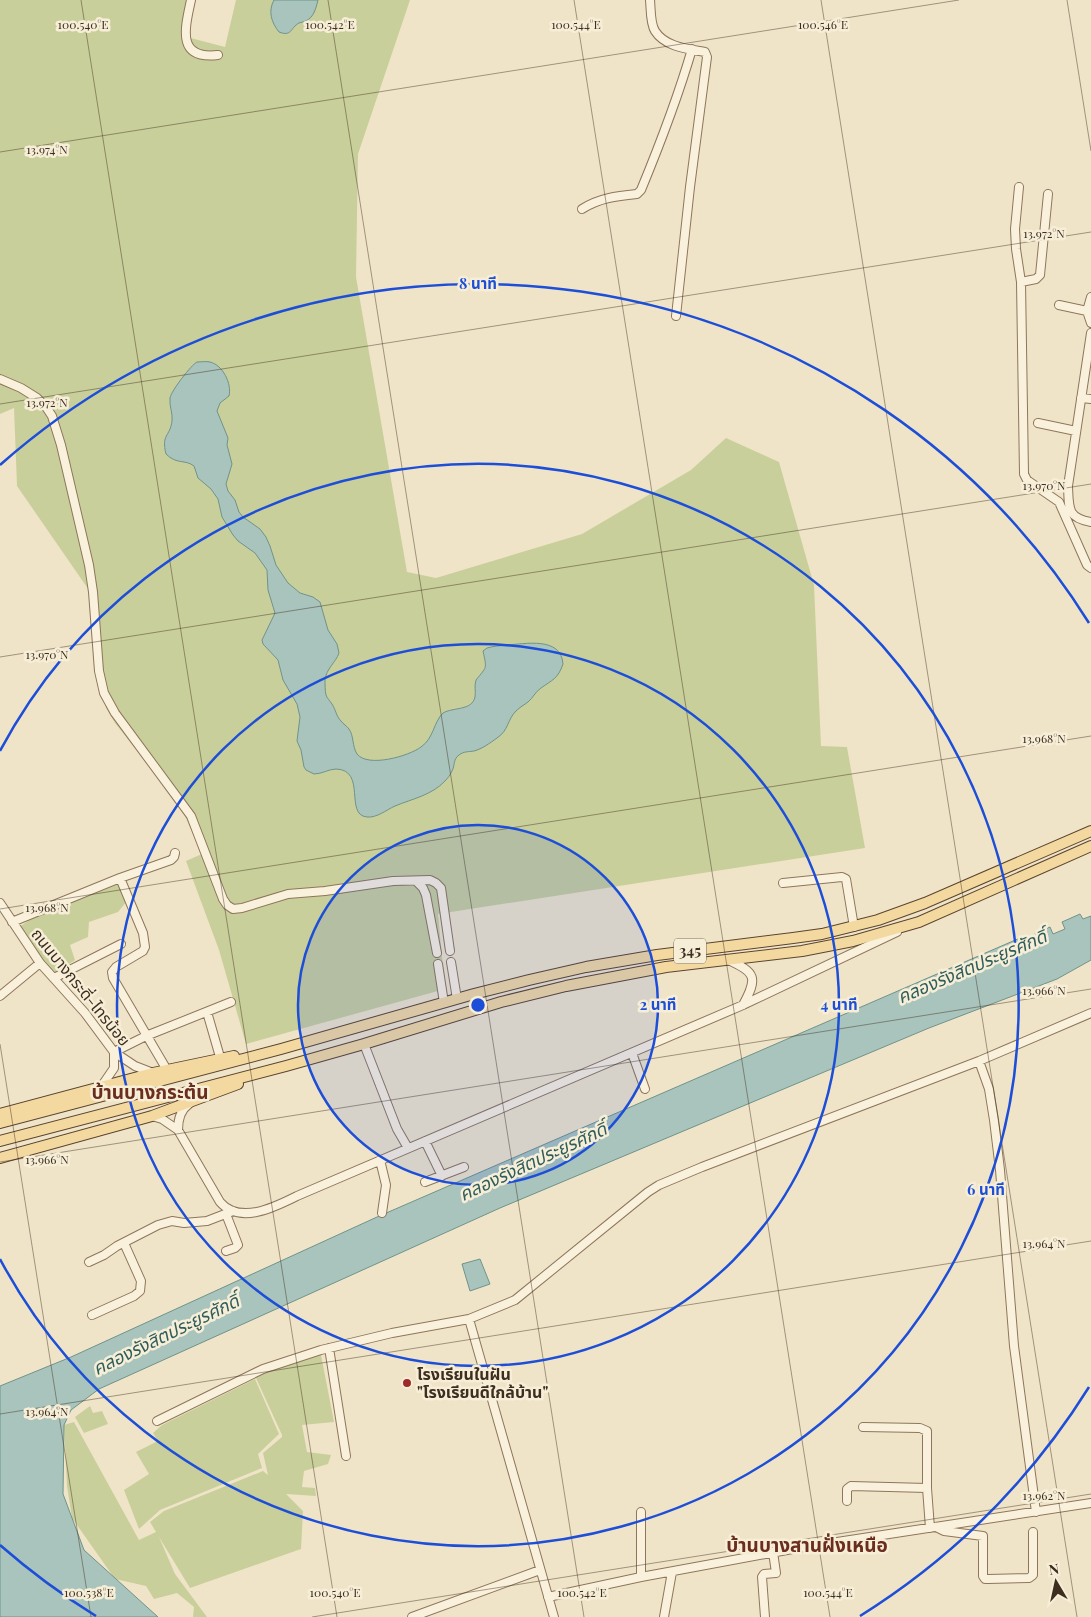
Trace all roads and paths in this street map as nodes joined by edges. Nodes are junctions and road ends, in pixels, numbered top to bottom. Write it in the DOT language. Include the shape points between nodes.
graph roads {
  1 [pos="191,0"];
  2 [pos="650,0"];
  3 [pos="692,49"];
  4 [pos="218,55"];
  5 [pos="1019,187"];
  6 [pos="1048,194"];
  7 [pos="582,209"];
  8 [pos="1021,282"];
  9 [pos="1091,296"];
  10 [pos="1059,304"];
  11 [pos="1087,311"];
  12 [pos="676,316"];
  13 [pos="1091,324"];
  14 [pos="1091,333"];
  15 [pos="0,379"];
  16 [pos="1081,398"];
  17 [pos="1091,399"];
  18 [pos="1038,423"];
  19 [pos="1076,430"];
  20 [pos="1091,522"];
  21 [pos="1091,568"];
  22 [pos="1091,832"];
  23 [pos="1091,846"];
  24 [pos="175,852"];
  25 [pos="120,878"];
  26 [pos="417,882"];
  27 [pos="783,883"];
  28 [pos="0,903"];
  29 [pos="12,922"];
  30 [pos="919,922"];
  31 [pos="854,926"];
  32 [pos="121,944"];
  33 [pos="450,951"];
  34 [pos="437,953"];
  35 [pos="726,960"];
  36 [pos="451,962"];
  37 [pos="40,963"];
  38 [pos="438,964"];
  39 [pos="54,978"];
  40 [pos="0,996"];
  41 [pos="457,999"];
  42 [pos="231,1002"];
  43 [pos="444,1002"];
  44 [pos="743,1005"];
  45 [pos="206,1012"];
  46 [pos="1091,1013"];
  47 [pos="146,1036"];
  48 [pos="364,1044"];
  49 [pos="281,1049"];
  50 [pos="114,1052"];
  51 [pos="632,1052"];
  52 [pos="220,1057"];
  53 [pos="979,1061"];
  54 [pos="286,1066"];
  55 [pos="167,1070"];
  56 [pos="154,1073"];
  57 [pos="101,1087"];
  58 [pos="645,1089"];
  59 [pos="198,1099"];
  60 [pos="0,1114"];
  61 [pos="152,1116"];
  62 [pos="0,1123"];
  63 [pos="178,1130"];
  64 [pos="0,1140"];
  65 [pos="425,1141"];
  66 [pos="408,1148"];
  67 [pos="0,1158"];
  68 [pos="380,1160"];
  69 [pos="464,1167"];
  70 [pos="442,1176"];
  71 [pos="425,1182"];
  72 [pos="230,1213"];
  73 [pos="382,1213"];
  74 [pos="124,1243"];
  75 [pos="226,1251"];
  76 [pos="89,1262"];
  77 [pos="92,1315"];
  78 [pos="469,1318"];
  79 [pos="329,1348"];
  80 [pos="157,1421"];
  81 [pos="863,1427"];
  82 [pos="346,1456"];
  83 [pos="927,1488"];
  84 [pos="847,1501"];
  85 [pos="1091,1503"];
  86 [pos="642,1512"];
  87 [pos="1036,1512"];
  88 [pos="933,1527"];
  89 [pos="1034,1532"];
  90 [pos="773,1552"];
  91 [pos="540,1570"];
  92 [pos="672,1572"];
  93 [pos="641,1577"];
  94 [pos="548,1597"];
  95 [pos="412,1617"];
  96 [pos="554,1617"];
  97 [pos="664,1617"];
  98 [pos="766,1617"];
  1 -- 4 [label="street" via="185,37 187,45 195,53"];
  2 -- 3 [label="street" via="654,30 670,44"];
  3 -- 7 [label="street" via="641,190 637,194 603,198"];
  3 -- 12 [label="street" via="705,52 707,57"];
  5 -- 8 [label="street" via="1015,229"];
  6 -- 8 [label="street" via="1040,275"];
  8 -- 21 [label="street" via="1024,474 1027,480 1059,502"];
  9 -- 11 [label="street"];
  10 -- 11 [label="street"];
  11 -- 13 [label="street"];
  14 -- 16 [label="street"];
  15 -- 26 [label="street" via="36,398 52,416 89,565 104,693 115,713 192,816 227,905 233,909 242,908 300,892 393,881"];
  16 -- 17 [label="street"];
  16 -- 19 [label="street"];
  18 -- 19 [label="street"];
  19 -- 20 [label="street" via="1068,500 1074,517"];
  22 -- 31 [label="main road, 345" via="925,903"];
  23 -- 30 [label="main road, 345"];
  24 -- 25 [label="street" via="171,860"];
  25 -- 29 [label="street"];
  25 -- 47 [label="street" via="143,933 145,947 112,972"];
  26 -- 33 [label="street" via="430,880 441,888"];
  26 -- 34 [label="street" via="426,895"];
  27 -- 31 [label="street" via="846,879"];
  28 -- 29 [label="street, ถนนบางกระดี่-ไทรน้อย"];
  29 -- 37 [label="street, ถนนบางกระดี่-ไทรน้อย"];
  30 -- 35 [label="main road, 345" via="829,947"];
  30 -- 44 [label="street"];
  31 -- 41 [label="main road, 345" via="793,938 604,963"];
  32 -- 39 [label="street"];
  35 -- 44 [label="street" via="745,967 750,973 753,983"];
  35 -- 48 [label="main road, 345" via="640,971 543,991"];
  36 -- 41 [label="street"];
  37 -- 39 [label="street, ถนนบางกระดี่-ไทรน้อย"];
  37 -- 40 [label="street"];
  38 -- 43 [label="street"];
  39 -- 50 [label="street, ถนนบางกระดี่-ไทรน้อย"];
  41 -- 43 [label="main road, 345"];
  42 -- 45 [label="street"];
  43 -- 49 [label="main road, 345"];
  44 -- 51 [label="street"];
  45 -- 47 [label="street"];
  45 -- 52 [label="street"];
  46 -- 53 [label="street"];
  47 -- 50 [label="street"];
  47 -- 55 [label="street"];
  48 -- 54 [label="main road, 345"];
  48 -- 66 [label="street" via="397,1129"];
  49 -- 52 [label="main road"];
  49 -- 62 [label="main road, 345"];
  50 -- 56 [label="street, ถนนบางกระดี่-ไทรน้อย" via="134,1066"];
  50 -- 57 [label="street" via="114,1068"];
  51 -- 58 [label="street"];
  51 -- 65 [label="street"];
  52 -- 55 [label="main road"];
  53 -- 78 [label="street" via="659,1185 515,1300"];
  53 -- 87 [label="street" via="989,1089 994,1120 1014,1346"];
  54 -- 59 [label="main road"];
  54 -- 64 [label="main road, 345"];
  55 -- 56 [label="main road"];
  56 -- 57 [label="main road"];
  57 -- 60 [label="main road"];
  59 -- 61 [label="main road"];
  59 -- 63 [label="street" via="186,1105 180,1113"];
  61 -- 63 [label="street" via="162,1118"];
  61 -- 67 [label="main road"];
  63 -- 72 [label="street" via="220,1202"];
  65 -- 66 [label="street"];
  65 -- 70 [label="street"];
  66 -- 68 [label="street"];
  68 -- 72 [label="street" via="276,1207"];
  68 -- 73 [label="street" via="386,1185"];
  69 -- 70 [label="street"];
  70 -- 71 [label="street"];
  72 -- 74 [label="street" via="207,1221 172,1221"];
  72 -- 75 [label="street" via="238,1245"];
  74 -- 76 [label="street"];
  74 -- 77 [label="street" via="140,1281 140,1291"];
  78 -- 79 [label="street"];
  78 -- 91 [label="street"];
  79 -- 80 [label="street" via="263,1369"];
  79 -- 82 [label="street"];
  81 -- 83 [label="street" via="925,1429"];
  83 -- 84 [label="street" via="851,1486 847,1489"];
  83 -- 88 [label="street"];
  85 -- 87 [label="street"];
  86 -- 93 [label="street"];
  87 -- 88 [label="street"];
  88 -- 89 [label="street" via="983,1536 985,1579 1029,1578 1033,1575"];
  88 -- 90 [label="street"];
  90 -- 92 [label="street"];
  90 -- 98 [label="street" via="776,1572 762,1577"];
  91 -- 94 [label="street"];
  91 -- 95 [label="street"];
  92 -- 93 [label="street"];
  92 -- 97 [label="street"];
  93 -- 94 [label="street"];
  94 -- 96 [label="street"];
}
